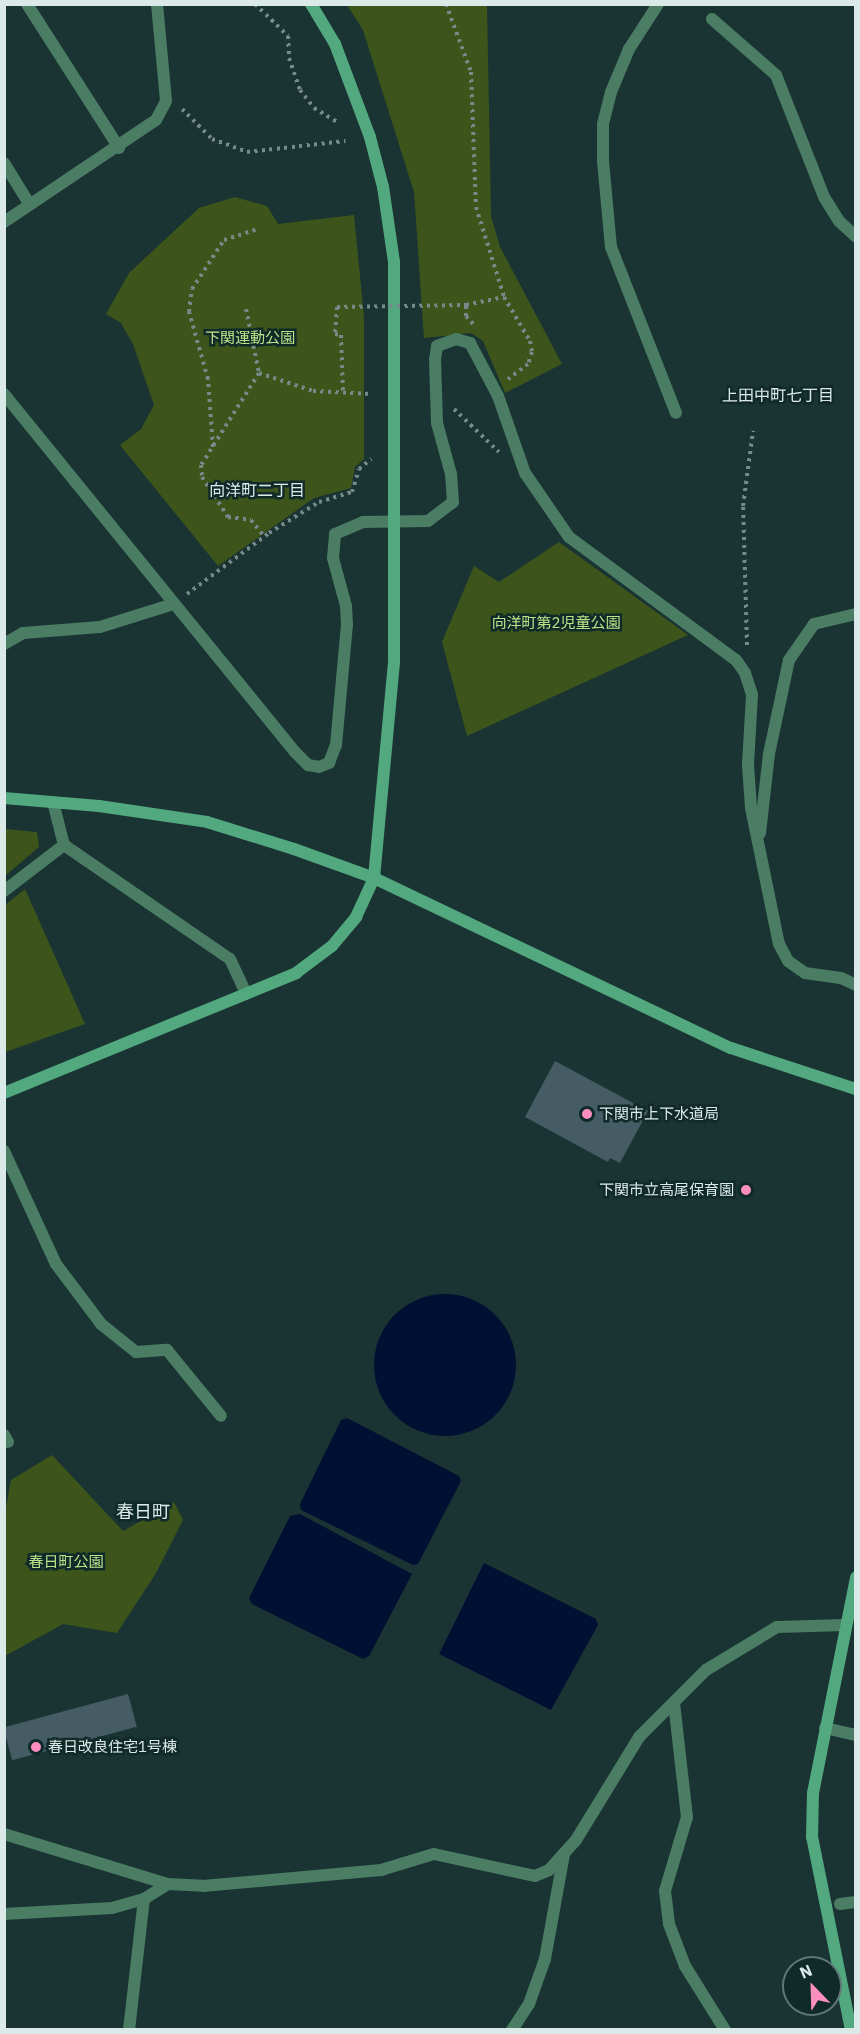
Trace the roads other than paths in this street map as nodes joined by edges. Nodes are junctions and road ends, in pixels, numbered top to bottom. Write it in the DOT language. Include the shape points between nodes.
graph roads {
  1 [pos="27,4"];
  2 [pos="157,4"];
  3 [pos="311,4"];
  4 [pos="658,4"];
  5 [pos="712,19"];
  6 [pos="119,148"];
  7 [pos="4,163"];
  8 [pos="30,205"];
  9 [pos="4,222"];
  10 [pos="855,237"];
  11 [pos="4,394"];
  12 [pos="676,413"];
  13 [pos="396,519"];
  14 [pos="174,604"];
  15 [pos="855,614"];
  16 [pos="4,644"];
  17 [pos="4,798"];
  18 [pos="53,802"];
  19 [pos="64,845"];
  20 [pos="759,846"];
  21 [pos="374,878"];
  22 [pos="4,891"];
  23 [pos="855,985"];
  24 [pos="246,993"];
  25 [pos="855,1089"];
  26 [pos="4,1093"];
  27 [pos="4,1151"];
  28 [pos="221,1416"];
  29 [pos="855,1577"];
  30 [pos="845,1625"];
  31 [pos="674,1703"];
  32 [pos="825,1728"];
  33 [pos="855,1735"];
  34 [pos="4,1834"];
  35 [pos="564,1853"];
  36 [pos="168,1884"];
  37 [pos="144,1899"];
  38 [pos="855,1902"];
  39 [pos="840,1904"];
  40 [pos="4,1914"];
  41 [pos="129,2030"];
  42 [pos="512,2030"];
  43 [pos="725,2030"];
  44 [pos="851,2030"];
  1 -- 6 [label="street"];
  2 -- 6 [label="street" via="166,101 156,120"];
  3 -- 13 [label="street" via="348,74 383,187 394,262"];
  4 -- 12 [label="street" via="629,50 611,92 603,124 603,161 611,247"];
  5 -- 10 [label="street" via="776,75 824,197"];
  6 -- 8 [label="street"];
  7 -- 8 [label="street"];
  8 -- 9 [label="street"];
  11 -- 14 [label="street"];
  13 -- 14 [label="street" via="363,522 335,534 332,548 347,625 336,745 329,763 308,765 295,752"];
  13 -- 20 [label="street" via="428,521 453,502 451,474 437,423 437,346 456,339 470,343 498,396 525,473 569,537 736,660 745,673 752,695 748,765"];
  13 -- 21 [label="street" via="394,662"];
  14 -- 16 [label="street" via="100,627 23,633"];
  15 -- 20 [label="street" via="814,624 789,660 769,754"];
  17 -- 18 [label="street"];
  18 -- 19 [label="street"];
  18 -- 21 [label="street" via="207,822"];
  19 -- 22 [label="street"];
  19 -- 24 [label="street" via="230,959"];
  20 -- 23 [label="street" via="779,944 788,961 805,973 841,978"];
  21 -- 24 [label="street" via="356,917 332,946 296,973"];
  21 -- 25 [label="street" via="731,1048"];
  24 -- 26 [label="street"];
  27 -- 28 [label="street" via="56,1264 101,1324 130,1350 167,1350"];
  29 -- 30 [label="street"];
  30 -- 31 [label="street" via="777,1627 706,1670"];
  30 -- 32 [label="street"];
  31 -- 35 [label="street" via="639,1737"];
  31 -- 43 [label="street" via="687,1817 665,1891 669,1924 685,1966"];
  32 -- 33 [label="street"];
  32 -- 44 [label="street" via="813,1793 812,1837"];
  34 -- 36 [label="street"];
  35 -- 36 [label="street" via="549,1870 535,1876 434,1854 381,1870 203,1886"];
  35 -- 42 [label="street" via="545,1959 529,2004"];
  36 -- 37 [label="street"];
  37 -- 40 [label="street" via="83,1911"];
  37 -- 41 [label="street"];
  38 -- 39 [label="street"];
}
